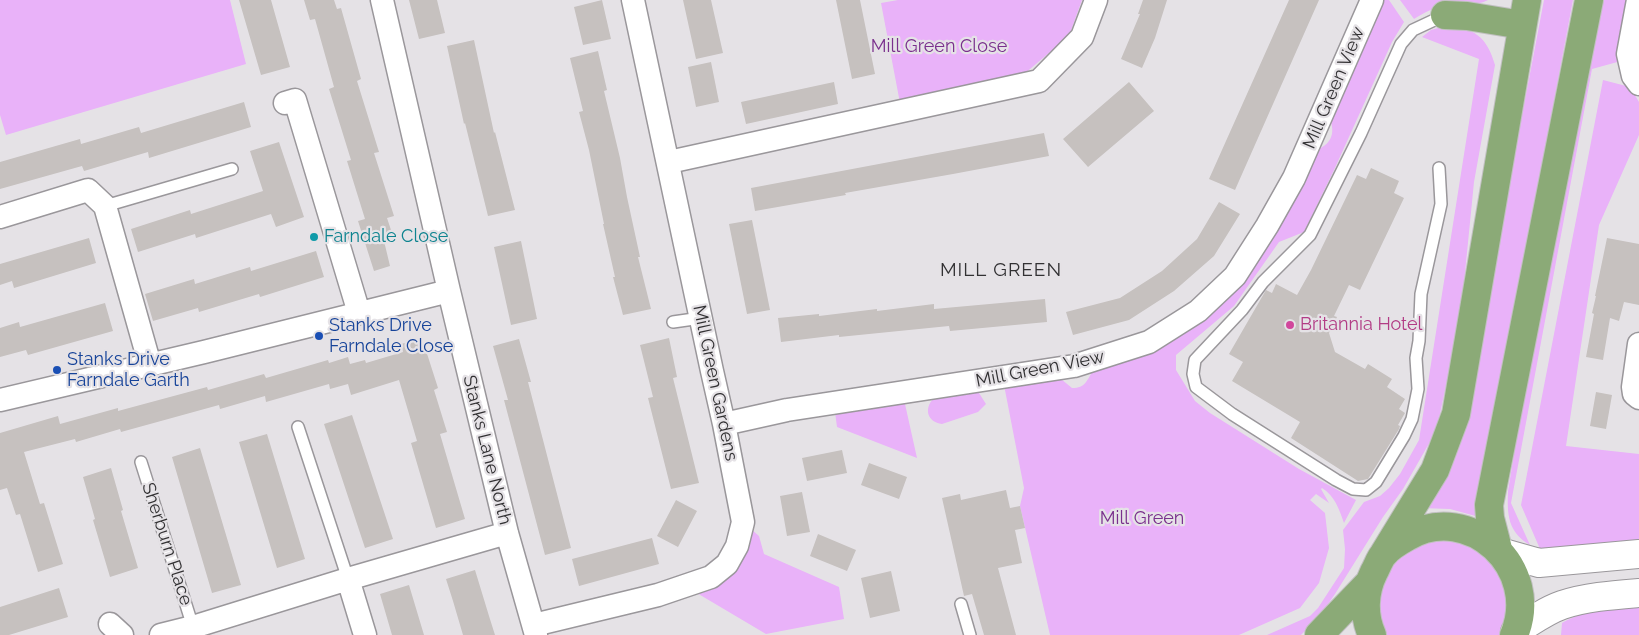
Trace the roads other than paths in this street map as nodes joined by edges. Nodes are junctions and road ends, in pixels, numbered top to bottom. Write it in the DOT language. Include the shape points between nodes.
graph roads {
  1 [pos="382,0"];
  2 [pos="633,0"];
  3 [pos="1096,0"];
  4 [pos="1372,0"];
  5 [pos="1589,0"];
  6 [pos="1638,0"];
  7 [pos="1525,13"];
  8 [pos="1444,15"];
  9 [pos="1639,84"];
  10 [pos="285,103"];
  11 [pos="669,162"];
  12 [pos="1439,168"];
  13 [pos="232,169"];
  14 [pos="105,206"];
  15 [pos="0,217"];
  16 [pos="449,291"];
  17 [pos="359,314"];
  18 [pos="700,318"];
  19 [pos="673,322"];
  20 [pos="1639,344"];
  21 [pos="150,365"];
  22 [pos="1639,398"];
  23 [pos="0,400"];
  24 [pos="724,424"];
  25 [pos="298,427"];
  26 [pos="141,462"];
  27 [pos="507,533"];
  28 [pos="1499,551"];
  29 [pos="1639,554"];
  30 [pos="1383,555"];
  31 [pos="348,579"];
  32 [pos="1368,584"];
  33 [pos="1639,594"];
  34 [pos="961,604"];
  35 [pos="193,627"];
  36 [pos="535,630"];
  37 [pos="1514,634"];
  38 [pos="161,635"];
  39 [pos="365,635"];
  40 [pos="970,635"];
  41 [pos="1318,635"];
  42 [pos="1372,635"];
  1 -- 16 [label="street, Stanks Lane North"];
  2 -- 11 [label="street, Mill Green Gardens"];
  3 -- 11 [label="street" via="1082,37 1039,81"];
  4 -- 24 [label="street, Mill Green View" via="1294,178 1235,276 1198,311 1149,342 1074,366 787,410"];
  5 -- 28 [label="highway" via="1489,505"];
  6 -- 9 [label="street" via="1628,54 1633,76"];
  7 -- 8 [label="highway"];
  7 -- 30 [label="highway" via="1456,414 1435,470"];
  8 -- 12 [label="lane" via="1413,30 1401,44 1310,235 1263,282 1242,310 1195,360 1193,374 1196,387 1232,414 1353,490 1366,490 1376,482 1412,419 1418,389 1416,358 1421,294 1441,204"];
  10 -- 17 [label="street" via="295,100"];
  11 -- 18 [label="street, Mill Green Gardens"];
  13 -- 14 [label="lane"];
  14 -- 15 [label="street" via="88,190"];
  14 -- 21 [label="street"];
  16 -- 17 [label="street"];
  16 -- 27 [label="street, Stanks Lane North"];
  17 -- 21 [label="street"];
  18 -- 19 [label="lane"];
  18 -- 24 [label="street, Mill Green Gardens"];
  20 -- 22 [label="street" via="1633,387"];
  21 -- 23 [label="street"];
  24 -- 36 [label="street, Mill Green Gardens" via="743,522 737,546 727,564 711,577"];
  25 -- 31 [label="lane"];
  26 -- 35 [label="lane, Sherburn Place"];
  27 -- 31 [label="street, Sherburn Place"];
  27 -- 36 [label="street, Stanks Lane North"];
  28 -- 29 [label="street" via="1539,563"];
  28 -- 30 [label="highway" via="1483,536 1472,532 1455,527 1431,527 1393,544"];
  28 -- 37 [label="highway" via="1516,578 1520,602"];
  30 -- 32 [label="highway"];
  31 -- 35 [label="street, Sherburn Place"];
  31 -- 39 [label="street"];
  32 -- 41 [label="highway"];
  32 -- 42 [label="highway" via="1366,603"];
  33 -- 37 [label="street" via="1563,605 1534,619"];
  34 -- 40 [label="lane"];
  35 -- 38 [label="street, Sherburn Place"];
}
